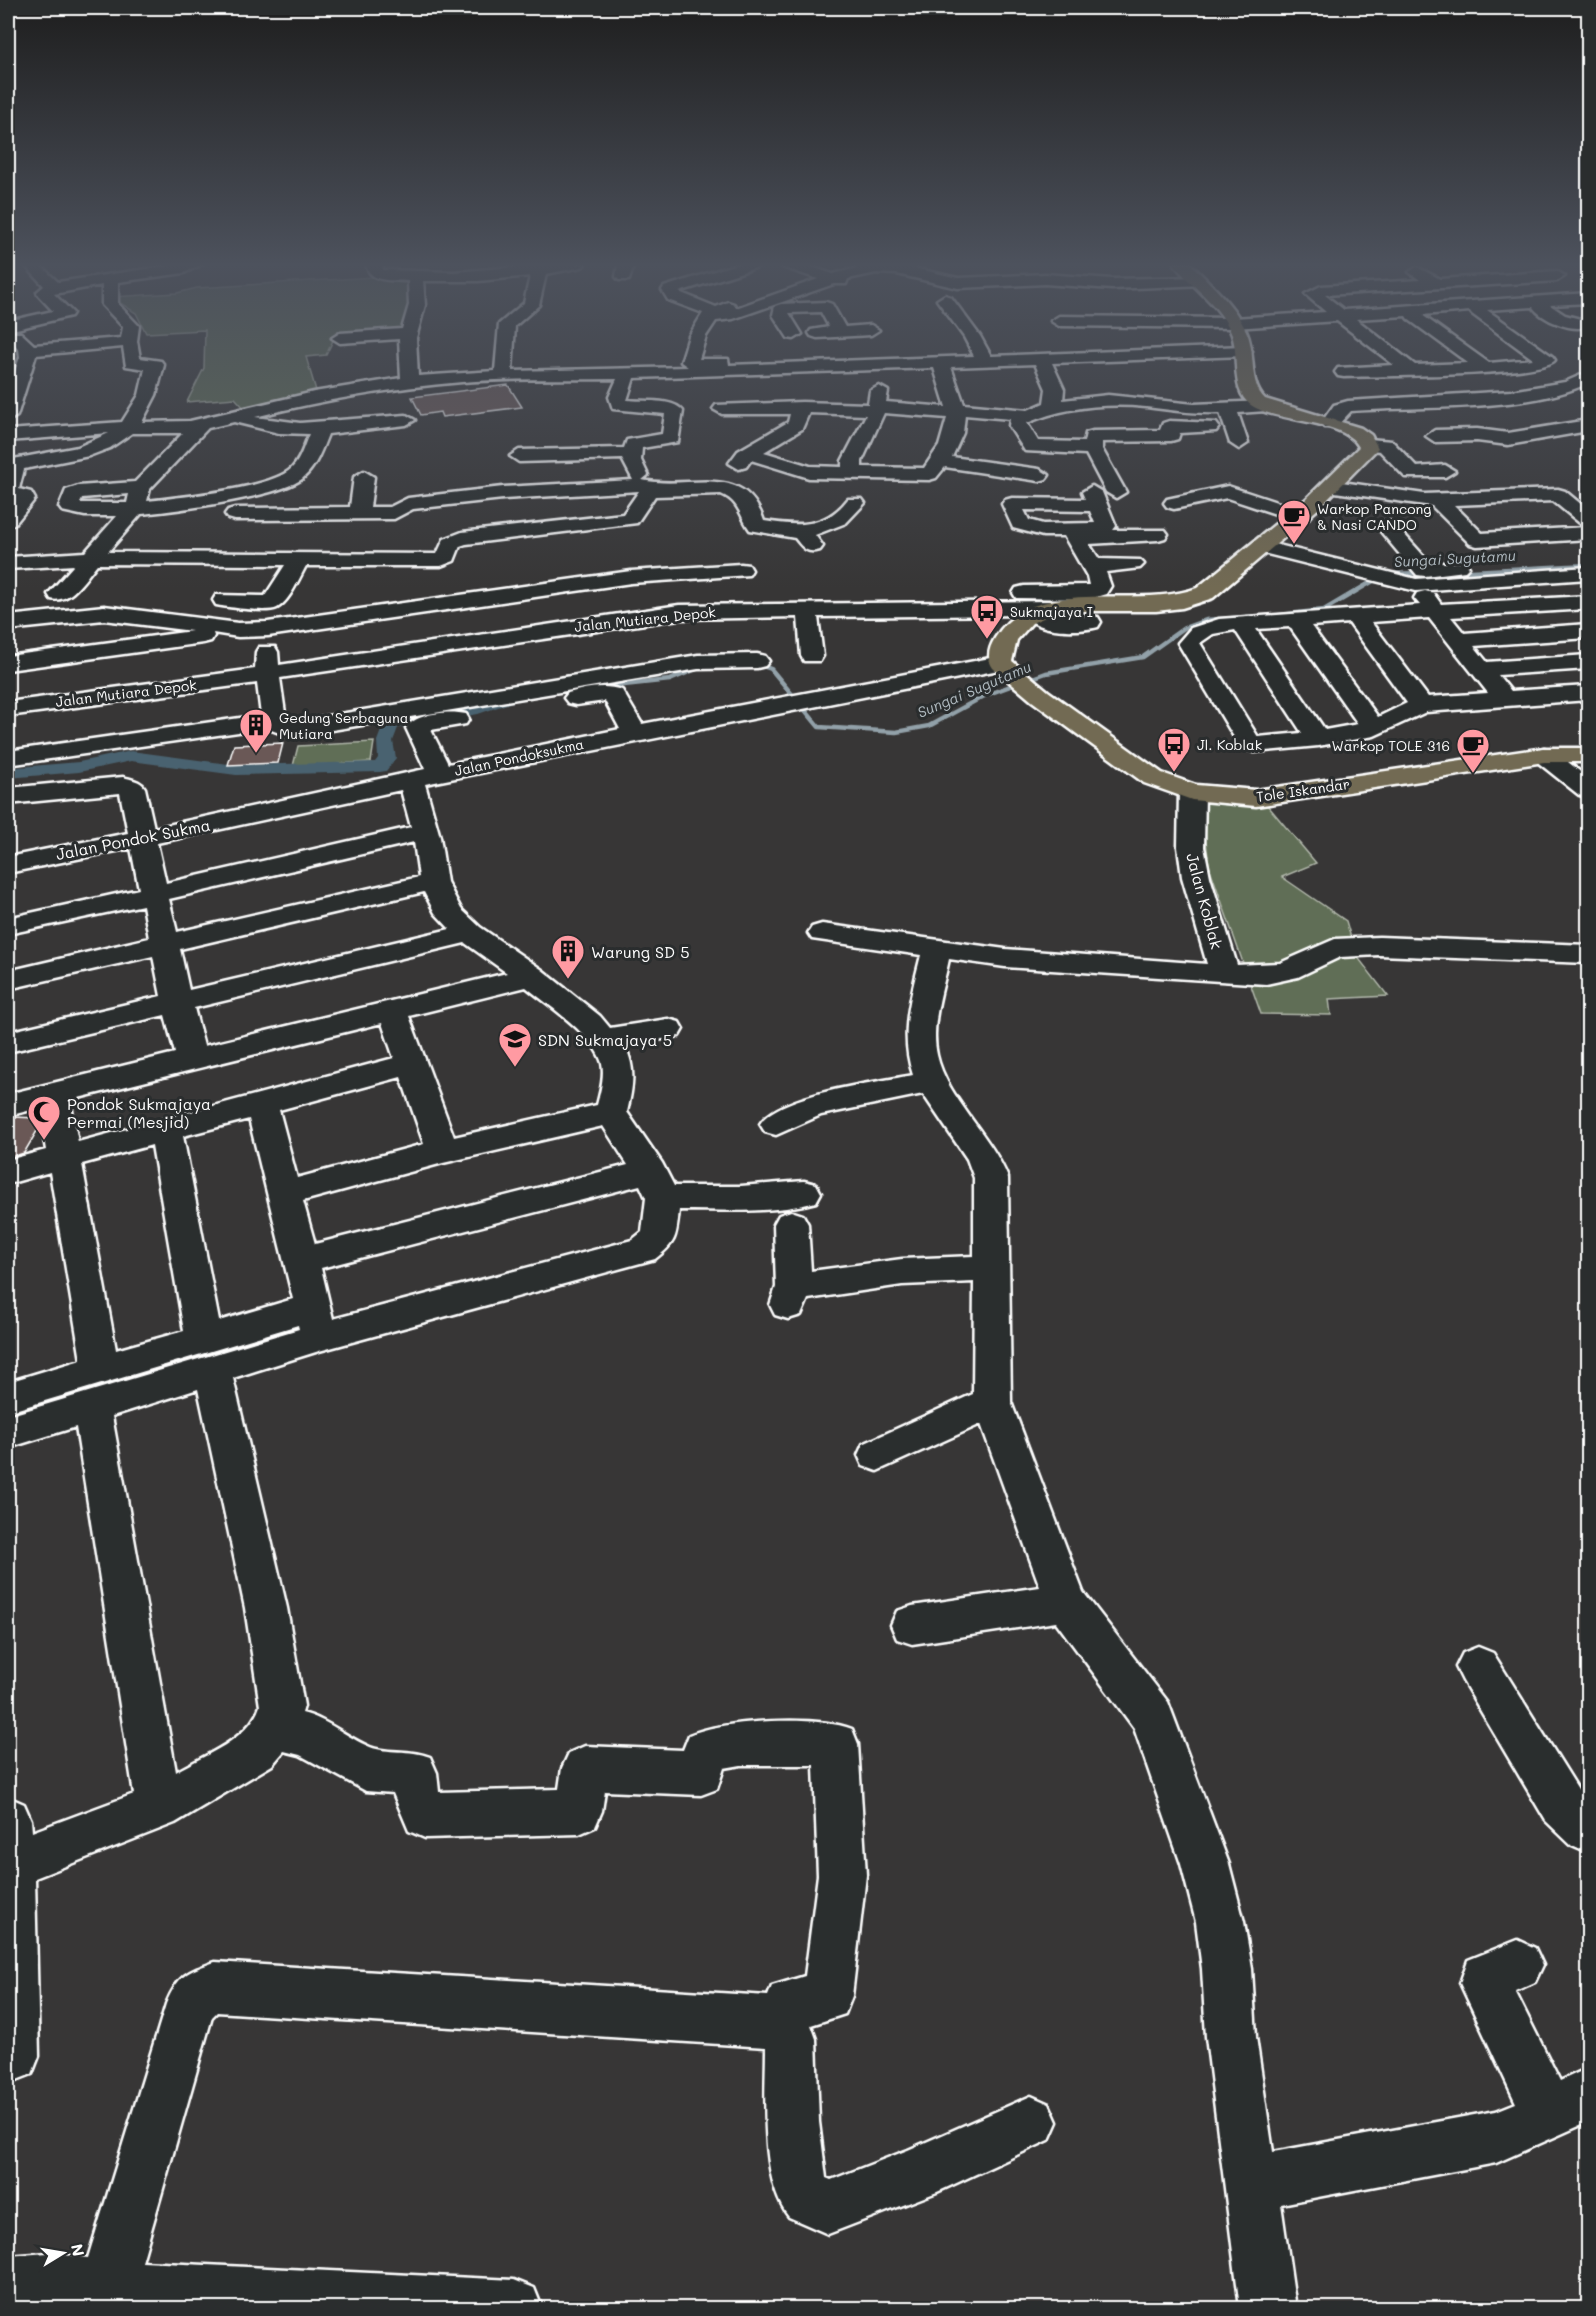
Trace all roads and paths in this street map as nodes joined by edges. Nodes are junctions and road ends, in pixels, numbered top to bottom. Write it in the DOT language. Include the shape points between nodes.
graph roads {
  1 [pos="24,372"];
  2 [pos="153,372"];
  3 [pos="410,372"];
  4 [pos="658,372"];
  5 [pos="792,372"];
  6 [pos="877,372"];
  7 [pos="945,372"];
  8 [pos="1047,372"];
  9 [pos="1137,372"];
  10 [pos="1246,372"];
  11 [pos="628,373"];
  12 [pos="503,375"];
  13 [pos="1588,377"];
  14 [pos="410,382"];
  15 [pos="1144,387"];
  16 [pos="1568,387"];
  17 [pos="1588,396"];
  18 [pos="1442,403"];
  19 [pos="794,404"];
  20 [pos="1053,406"];
  21 [pos="1266,406"];
  22 [pos="722,409"];
  23 [pos="876,409"];
  24 [pos="957,411"];
  25 [pos="1511,413"];
  26 [pos="1028,415"];
  27 [pos="8,416"];
  28 [pos="234,416"];
  29 [pos="406,420"];
  30 [pos="1330,423"];
  31 [pos="201,424"];
  32 [pos="1233,426"];
  33 [pos="1484,426"];
  34 [pos="1588,426"];
  35 [pos="127,428"];
  36 [pos="321,428"];
  37 [pos="8,435"];
  38 [pos="1435,436"];
  39 [pos="1369,445"];
  40 [pos="1093,449"];
  41 [pos="632,453"];
  42 [pos="748,453"];
  43 [pos="519,456"];
  44 [pos="12,465"];
  45 [pos="1445,471"];
  46 [pos="855,474"];
  47 [pos="927,476"];
  48 [pos="363,477"];
  49 [pos="1022,483"];
  50 [pos="141,487"];
  51 [pos="645,487"];
  52 [pos="1335,487"];
  53 [pos="1116,492"];
  54 [pos="738,494"];
  55 [pos="1437,500"];
  56 [pos="855,503"];
  57 [pos="1174,503"];
  58 [pos="136,507"];
  59 [pos="230,511"];
  60 [pos="359,512"];
  61 [pos="1299,516"];
  62 [pos="49,518"];
  63 [pos="8,519"];
  64 [pos="1588,520"];
  65 [pos="1387,527"];
  66 [pos="1588,533"];
  67 [pos="1074,534"];
  68 [pos="1158,534"];
  69 [pos="1262,547"];
  70 [pos="1588,556"];
  71 [pos="91,558"];
  72 [pos="299,559"];
  73 [pos="8,563"];
  74 [pos="1133,564"];
  75 [pos="1093,566"];
  76 [pos="741,570"];
  77 [pos="1588,573"];
  78 [pos="660,575"];
  79 [pos="1416,579"];
  80 [pos="59,594"];
  81 [pos="224,600"];
  82 [pos="1588,602"];
  83 [pos="1027,608"];
  84 [pos="923,613"];
  85 [pos="1436,613"];
  86 [pos="1355,616"];
  87 [pos="808,619"];
  88 [pos="1296,620"];
  89 [pos="1090,622"];
  90 [pos="8,623"];
  91 [pos="1241,623"];
  92 [pos="268,629"];
  93 [pos="238,630"];
  94 [pos="1588,631"];
  95 [pos="680,634"];
  96 [pos="1456,640"];
  97 [pos="812,656"];
  98 [pos="757,661"];
  99 [pos="1588,662"];
  100 [pos="8,663"];
  101 [pos="1482,669"];
  102 [pos="1008,670"];
  103 [pos="268,676"];
  104 [pos="1588,693"];
  105 [pos="1504,698"];
  106 [pos="1421,705"];
  107 [pos="8,709"];
  108 [pos="274,720"];
  109 [pos="1374,729"];
  110 [pos="635,733"];
  111 [pos="1318,739"];
  112 [pos="1544,754"];
  113 [pos="1588,755"];
  114 [pos="8,759"];
  115 [pos="440,773"];
  116 [pos="411,781"];
  117 [pos="1588,789"];
  118 [pos="1192,792"];
  119 [pos="8,796"];
  120 [pos="258,814"];
  121 [pos="426,831"];
  122 [pos="143,836"];
  123 [pos="8,865"];
  124 [pos="433,882"];
  125 [pos="153,895"];
  126 [pos="8,926"];
  127 [pos="470,933"];
  128 [pos="822,933"];
  129 [pos="164,944"];
  130 [pos="937,947"];
  131 [pos="1588,954"];
  132 [pos="1225,974"];
  133 [pos="531,976"];
  134 [pos="8,980"];
  135 [pos="177,1002"];
  136 [pos="393,1012"];
  137 [pos="668,1029"];
  138 [pos="603,1039"];
  139 [pos="8,1042"];
  140 [pos="192,1059"];
  141 [pos="412,1064"];
  142 [pos="931,1082"];
  143 [pos="53,1095"];
  144 [pos="261,1103"];
  145 [pos="8,1105"];
  146 [pos="611,1113"];
  147 [pos="776,1124"];
  148 [pos="165,1128"];
  149 [pos="443,1151"];
  150 [pos="66,1156"];
  151 [pos="8,1172"];
  152 [pos="657,1184"];
  153 [pos="284,1194"];
  154 [pos="302,1260"];
  155 [pos="993,1268"];
  156 [pos="316,1322"];
  157 [pos="208,1354"];
  158 [pos="96,1387"];
  159 [pos="8,1397"];
  160 [pos="992,1402"];
  161 [pos="8,1432"];
  162 [pos="877,1455"];
  163 [pos="1066,1602"];
  164 [pos="912,1625"];
  165 [pos="1478,1667"];
  166 [pos="275,1728"];
  167 [pos="159,1807"];
  168 [pos="1588,1830"];
  169 [pos="9,1850"];
  170 [pos="1518,1965"];
  171 [pos="785,2027"];
  172 [pos="14,2056"];
  173 [pos="1569,2104"];
  174 [pos="1031,2122"];
  175 [pos="1252,2183"];
  176 [pos="8,2284"];
  177 [pos="104,2298"];
  178 [pos="514,2308"];
  179 [pos="1268,2308"];
  1 -- 27 [label="street"];
  2 -- 35 [label="street" via="142,408"];
  3 -- 14 [label="street"];
  4 -- 11 [label="street"];
  5 -- 19 [label="street"];
  6 -- 23 [label="street" via="881,386"];
  7 -- 24 [label="street"];
  8 -- 20 [label="street" via="1055,389"];
  9 -- 15 [label="street"];
  10 -- 21 [label="main road" via="1251,395"];
  11 -- 12 [label="street"];
  11 -- 41 [label="street" via="618,397 619,405 674,411 671,438 634,444"];
  12 -- 14 [label="street"];
  13 -- 16 [label="street"];
  14 -- 28 [label="street" via="314,397"];
  15 -- 20 [label="street" via="1108,400"];
  15 -- 32 [label="street"];
  16 -- 17 [label="street"];
  16 -- 18 [label="street"];
  18 -- 25 [label="street"];
  18 -- 30 [label="street" via="1347,406"];
  18 -- 33 [label="street"];
  19 -- 22 [label="street"];
  19 -- 23 [label="street"];
  19 -- 42 [label="street" via="796,425"];
  20 -- 26 [label="street"];
  21 -- 30 [label="main road"];
  21 -- 32 [label="street"];
  23 -- 24 [label="street"];
  23 -- 46 [label="street" via="852,461"];
  24 -- 26 [label="street"];
  24 -- 47 [label="street" via="947,453"];
  26 -- 40 [label="street" via="1018,420 1018,426 1029,446"];
  28 -- 31 [label="street"];
  28 -- 36 [label="street" via="278,426"];
  29 -- 36 [label="street"];
  30 -- 39 [label="main road" via="1360,434"];
  31 -- 35 [label="street"];
  31 -- 50 [label="street"];
  32 -- 40 [label="street" via="1169,428 1171,435 1093,437"];
  34 -- 38 [label="street" via="1513,439 1469,434"];
  35 -- 37 [label="street"];
  35 -- 44 [label="street" via="92,451"];
  36 -- 59 [label="street" via="297,474"];
  39 -- 45 [label="street" via="1385,446 1412,473"];
  39 -- 52 [label="main road"];
  40 -- 53 [label="street"];
  41 -- 43 [label="street"];
  41 -- 51 [label="street" via="631,460"];
  42 -- 46 [label="street" via="809,472"];
  42 -- 54 [label="street" via="738,464 735,476"];
  44 -- 63 [label="street" via="8,493 23,495 25,499"];
  46 -- 47 [label="street"];
  47 -- 49 [label="street"];
  48 -- 60 [label="street"];
  49 -- 67 [label="street" via="1023,526"];
  49 -- 67 [label="street" via="1094,498 1106,526"];
  50 -- 58 [label="street"];
  50 -- 58 [label="street" via="78,492 73,494 69,507"];
  51 -- 54 [label="street" via="724,487"];
  51 -- 60 [label="street" via="407,496 396,512"];
  51 -- 72 [label="street" via="630,519 462,538 451,543 447,557 441,560 377,571"];
  52 -- 55 [label="street"];
  52 -- 61 [label="main road"];
  54 -- 56 [label="street" via="750,505 753,535 808,539 850,511"];
  55 -- 64 [label="street" via="1558,495"];
  55 -- 66 [label="street" via="1484,546"];
  57 -- 61 [label="street" via="1228,492"];
  58 -- 59 [label="street"];
  58 -- 71 [label="street"];
  59 -- 60 [label="street"];
  61 -- 69 [label="main road"];
  62 -- 63 [label="street"];
  65 -- 79 [label="street"];
  67 -- 68 [label="street"];
  67 -- 75 [label="street"];
  69 -- 79 [label="street" via="1361,573"];
  69 -- 83 [label="main road" via="1205,593 1184,600"];
  70 -- 79 [label="street"];
  71 -- 72 [label="street"];
  71 -- 73 [label="street"];
  71 -- 80 [label="street"];
  72 -- 81 [label="street" via="270,603"];
  74 -- 75 [label="street"];
  75 -- 83 [label="street, Jalan Mutiara Depok" via="1098,590"];
  76 -- 78 [label="street"];
  77 -- 79 [label="street"];
  78 -- 92 [label="street"];
  78 -- 95 [label="street"];
  79 -- 85 [label="street"];
  82 -- 85 [label="street"];
  83 -- 84 [label="street, Jalan Mutiara Depok"];
  83 -- 89 [label="street" via="1053,622"];
  83 -- 102 [label="main road" via="1000,653"];
  84 -- 87 [label="street, Jalan Mutiara Depok"];
  84 -- 95 [label="street, Jalan Mutiara Depok" via="832,601"];
  85 -- 86 [label="street"];
  85 -- 96 [label="street"];
  86 -- 88 [label="street"];
  86 -- 106 [label="street"];
  87 -- 95 [label="street, Jalan Mutiara Depok"];
  87 -- 97 [label="street"];
  88 -- 91 [label="street"];
  88 -- 109 [label="street"];
  90 -- 93 [label="street" via="104,613"];
  91 -- 111 [label="street"];
  91 -- 111 [label="street" via="1213,626 1193,635 1189,643 1249,742 1258,745"];
  92 -- 93 [label="street"];
  92 -- 103 [label="street"];
  93 -- 100 [label="street"];
  94 -- 96 [label="street"];
  95 -- 98 [label="street"];
  95 -- 103 [label="street, Jalan Mutiara Depok"];
  95 -- 108 [label="street" via="290,729 277,726"];
  96 -- 101 [label="street"];
  99 -- 101 [label="street"];
  101 -- 105 [label="street"];
  102 -- 110 [label="street, Jalan Pondoksukma" via="810,699"];
  102 -- 118 [label="main road, Tole Iskandar" via="1153,778"];
  103 -- 107 [label="street, Jalan Mutiara Depok"];
  103 -- 108 [label="street"];
  104 -- 105 [label="street"];
  105 -- 106 [label="street"];
  106 -- 109 [label="street"];
  108 -- 114 [label="street"];
  109 -- 111 [label="street"];
  110 -- 115 [label="street, Jalan Pondoksukma"];
  110 -- 115 [label="street" via="614,695 608,693 420,726"];
  112 -- 113 [label="main road, Tole Iskandar"];
  112 -- 117 [label="street"];
  112 -- 118 [label="main road, Tole Iskandar" via="1256,798"];
  115 -- 116 [label="street, Jalan Pondoksukma"];
  116 -- 120 [label="street, Jalan Pondoksukma"];
  116 -- 121 [label="street"];
  118 -- 132 [label="street, Jalan Koblak" via="1191,847 1196,877"];
  119 -- 122 [label="street" via="126,784 132,788"];
  120 -- 122 [label="street, Jalan Pondok Sukma"];
  121 -- 124 [label="street"];
  121 -- 125 [label="street"];
  122 -- 123 [label="street, Jalan Pondok Sukma"];
  122 -- 125 [label="street"];
  124 -- 127 [label="street" via="449,913"];
  124 -- 129 [label="street"];
  125 -- 126 [label="street"];
  125 -- 129 [label="street"];
  127 -- 133 [label="street"];
  127 -- 135 [label="street"];
  128 -- 130 [label="street"];
  129 -- 134 [label="street"];
  129 -- 135 [label="street"];
  130 -- 132 [label="street" via="1005,958"];
  130 -- 142 [label="street" via="920,1040"];
  131 -- 132 [label="street" via="1379,946 1335,948 1288,971"];
  133 -- 136 [label="street"];
  133 -- 138 [label="street"];
  135 -- 139 [label="street"];
  135 -- 140 [label="street"];
  136 -- 140 [label="street"];
  136 -- 141 [label="street"];
  137 -- 138 [label="street"];
  138 -- 146 [label="street" via="618,1065"];
  140 -- 143 [label="street"];
  141 -- 144 [label="street"];
  141 -- 149 [label="street"];
  142 -- 147 [label="street" via="813,1106"];
  142 -- 155 [label="street" via="983,1157 991,1178"];
  143 -- 145 [label="street"];
  143 -- 150 [label="street"];
  144 -- 148 [label="street"];
  144 -- 153 [label="street"];
  146 -- 149 [label="street"];
  146 -- 152 [label="street"];
  148 -- 150 [label="street"];
  148 -- 157 [label="street"];
  149 -- 153 [label="street"];
  150 -- 151 [label="street"];
  150 -- 158 [label="street"];
  152 -- 154 [label="street"];
  152 -- 155 [label="street" via="798,1208 791,1296 902,1272"];
  152 -- 156 [label="street" via="659,1238 643,1250"];
  153 -- 154 [label="street"];
  154 -- 156 [label="street"];
  155 -- 160 [label="street"];
  156 -- 157 [label="street"];
  157 -- 158 [label="street"];
  157 -- 166 [label="street" via="267,1619 282,1706"];
  158 -- 159 [label="street"];
  158 -- 161 [label="street"];
  158 -- 167 [label="street"];
  160 -- 162 [label="street"];
  160 -- 163 [label="street"];
  163 -- 164 [label="street"];
  163 -- 175 [label="street" via="1152,1717 1205,1864 1220,1922 1231,2037"];
  165 -- 168 [label="street" via="1562,1805"];
  166 -- 167 [label="street" via="256,1750"];
  166 -- 171 [label="street" via="309,1736 366,1769 414,1773 416,1794 425,1815 579,1811 585,1768 701,1773 705,1750 741,1744 836,1744 842,1875 827,1996 789,2004"];
  167 -- 169 [label="street"];
  169 -- 172 [label="street"];
  170 -- 173 [label="street" via="1485,1977 1485,1983"];
  171 -- 174 [label="street" via="791,2039 797,2168 805,2195 819,2205 831,2207 918,2173"];
  171 -- 177 [label="street" via="775,2022 215,1987 201,1992 191,2004"];
  173 -- 175 [label="street" via="1496,2137"];
  175 -- 179 [label="street"];
  176 -- 177 [label="street" via="48,2282"];
  177 -- 178 [label="street"];
}
